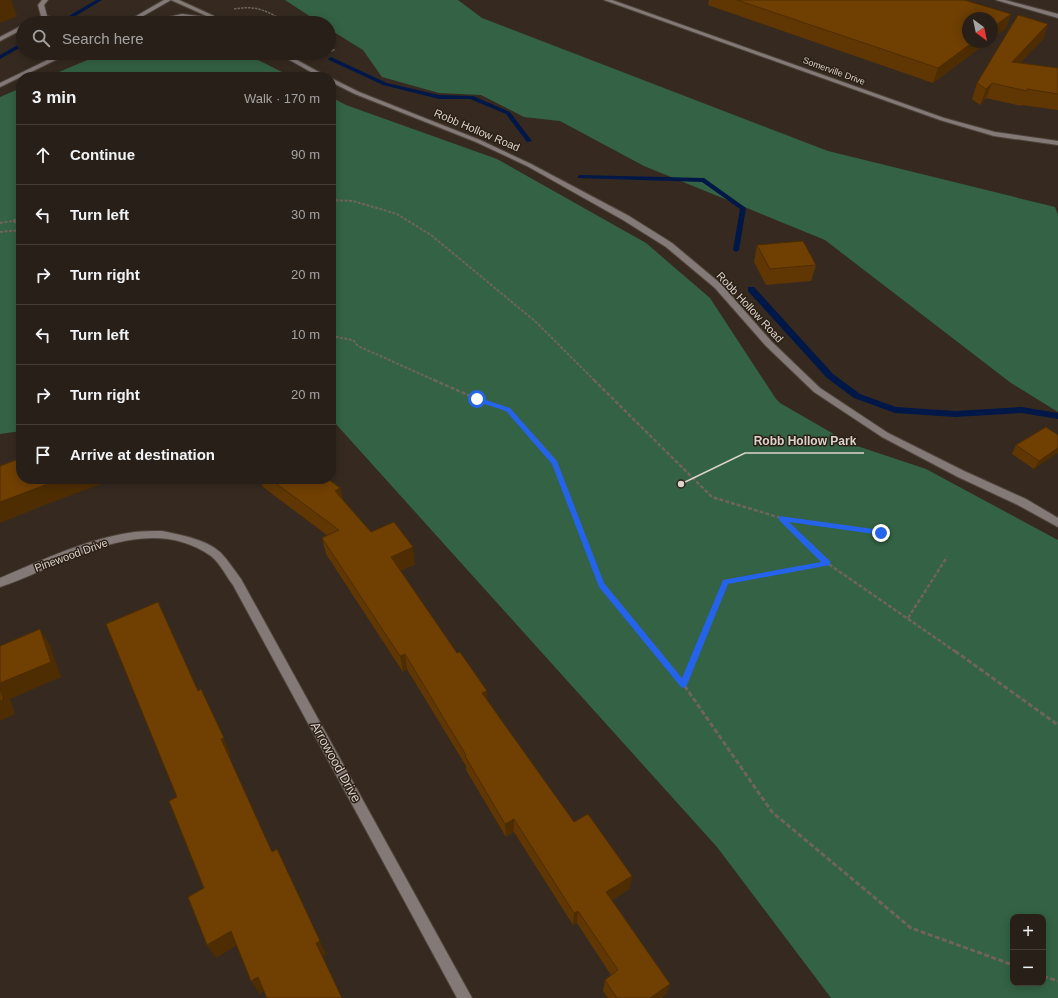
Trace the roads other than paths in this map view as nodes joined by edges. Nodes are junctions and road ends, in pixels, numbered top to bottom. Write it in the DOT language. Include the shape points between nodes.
graph roads {
  1 [pos="45,0"];
  2 [pos="168,0"];
  3 [pos="174,0"];
  4 [pos="607,0"];
  5 [pos="999,0"];
  6 [pos="44,16"];
  7 [pos="139,16"];
  8 [pos="211,16"];
  9 [pos="1058,16"];
  10 [pos="16,31"];
  11 [pos="0,39"];
  12 [pos="52,60"];
  13 [pos="293,60"];
  14 [pos="27,72"];
  15 [pos="316,72"];
  16 [pos="16,77"];
  17 [pos="336,82"];
  18 [pos="0,85"];
  19 [pos="1058,143"];
  20 [pos="1058,523"];
  21 [pos="191,541"];
  22 [pos="0,583"];
  23 [pos="465,998"];
  1 -- 6 [label="street" via="41,5"];
  2 -- 7 [label="street"];
  3 -- 8 [label="street"];
  4 -- 19 [label="street, Somerville Drive" via="942,119 994,134"];
  5 -- 9 [label="street"];
  10 -- 11 [label="street"];
  12 -- 14 [label="street"];
  13 -- 15 [label="street"];
  16 -- 18 [label="street"];
  17 -- 20 [label="street, Robb Hollow Road" via="478,141 529,165 626,218 669,245 718,286 769,344 817,390 885,435 1022,502"];
  21 -- 22 [label="street, Pinewood Drive" via="155,534 124,537 87,548"];
  21 -- 23 [label="street, Arrowood Drive" via="215,554 237,582"];
}
